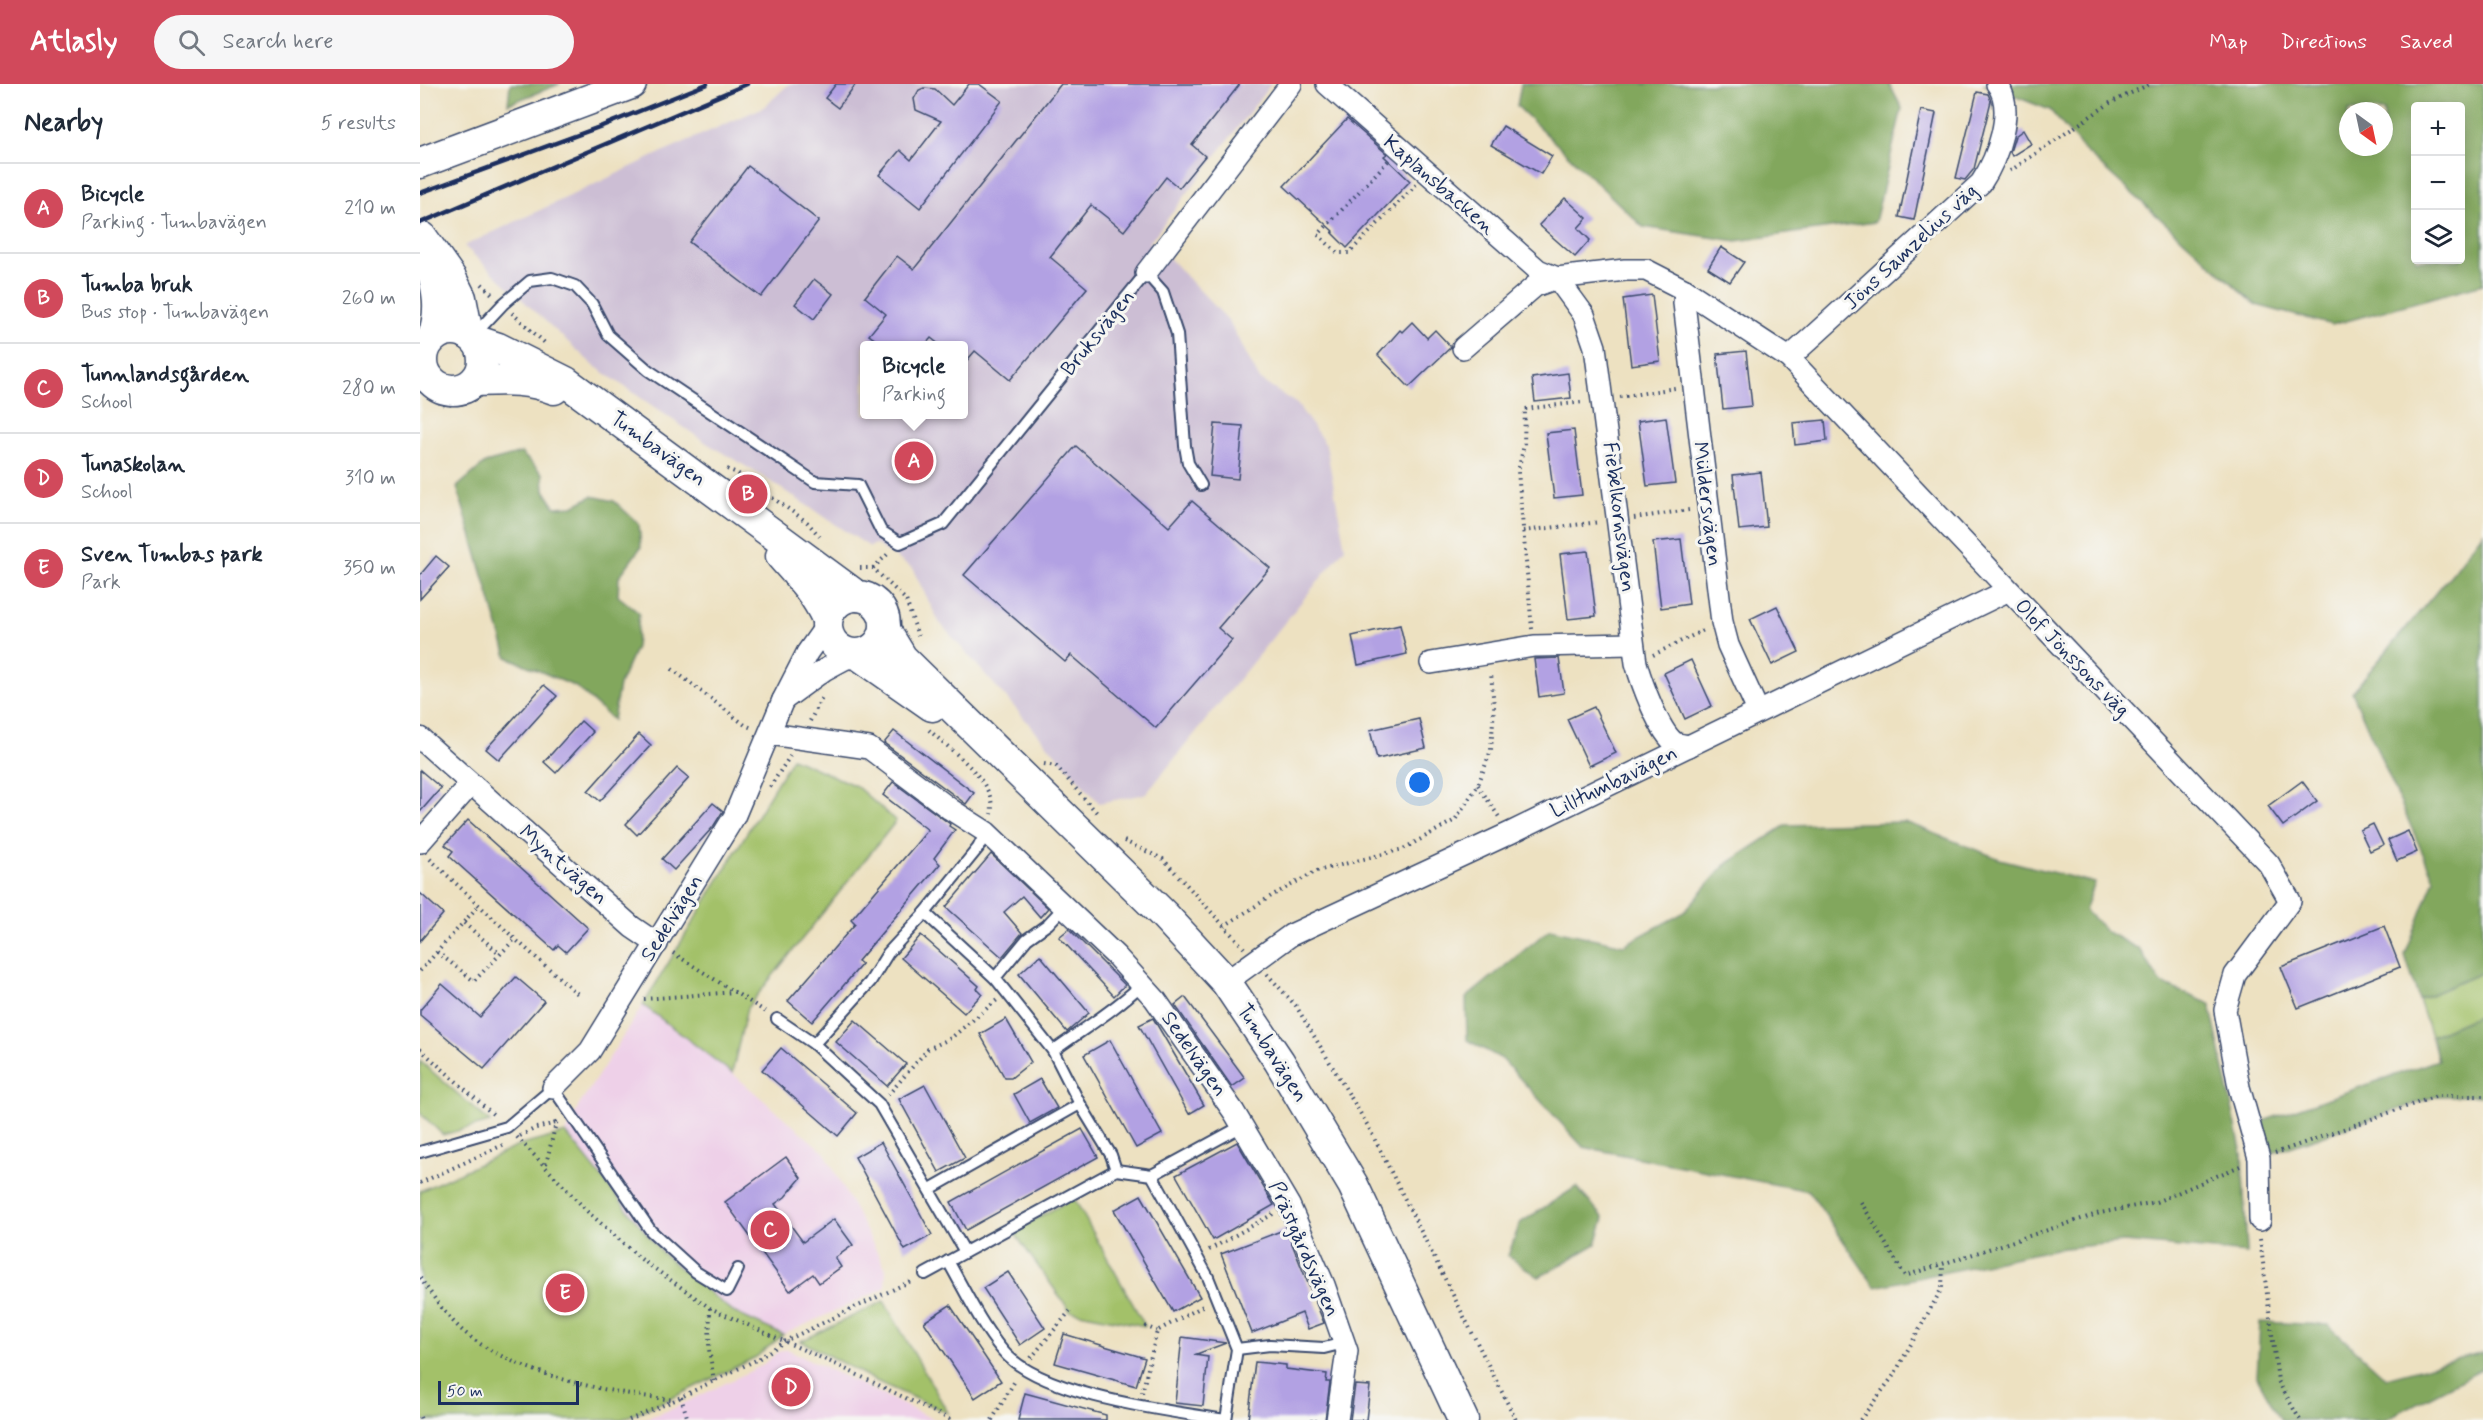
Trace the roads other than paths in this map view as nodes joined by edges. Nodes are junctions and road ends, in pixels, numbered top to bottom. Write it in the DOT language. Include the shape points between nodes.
graph roads {
  1 [pos="631,84"];
  2 [pos="1291,84"];
  3 [pos="1327,84"];
  4 [pos="1997,84"];
  5 [pos="420,163"];
  6 [pos="1146,273"];
  7 [pos="1557,278"];
  8 [pos="1685,290"];
  9 [pos="473,337"];
  10 [pos="427,343"];
  11 [pos="1463,348"];
  12 [pos="1789,358"];
  13 [pos="474,381"];
  14 [pos="427,382"];
  15 [pos="1201,485"];
  16 [pos="2007,591"];
  17 [pos="857,596"];
  18 [pos="827,622"];
  19 [pos="885,630"];
  20 [pos="1634,653"];
  21 [pos="855,655"];
  22 [pos="1431,663"];
  23 [pos="783,700"];
  24 [pos="1758,711"];
  25 [pos="770,735"];
  26 [pos="420,738"];
  27 [pos="1689,746"];
  28 [pos="994,747"];
  29 [pos="470,785"];
  30 [pos="986,832"];
  31 [pos="425,850"];
  32 [pos="1064,907"];
  33 [pos="925,913"];
  34 [pos="657,944"];
  35 [pos="995,978"];
  36 [pos="1226,982"];
  37 [pos="1141,985"];
  38 [pos="777,1019"];
  39 [pos="814,1044"];
  40 [pos="1053,1051"];
  41 [pos="553,1088"];
  42 [pos="1080,1104"];
  43 [pos="1242,1126"];
  44 [pos="420,1152"];
  45 [pos="1116,1170"];
  46 [pos="1152,1175"];
  47 [pos="930,1190"];
  48 [pos="2260,1220"];
  49 [pos="965,1252"];
  50 [pos="948,1261"];
  51 [pos="738,1269"];
  52 [pos="925,1274"];
  53 [pos="1344,1342"];
  54 [pos="1237,1349"];
  55 [pos="1226,1420"];
  56 [pos="1337,1420"];
  57 [pos="1462,1420"];
  1 -- 5 [label="main road"];
  2 -- 6 [label="street, Bruksvägen"];
  3 -- 7 [label="street, Kaplansbacken" via="1538,270"];
  4 -- 12 [label="street, Jöns Samzelius väg" via="2007,109 1990,170 1982,183"];
  6 -- 9 [label="lane, Bruksvägen" via="943,524 900,543 881,531 858,485 815,483 648,370 608,335 592,304 575,286 552,278 530,281"];
  6 -- 15 [label="lane" via="1164,292 1177,334 1185,446 1188,463"];
  7 -- 8 [label="street, Olof Jönssons väg" via="1646,270"];
  7 -- 11 [label="street, Olof Jönssons väg" via="1534,286"];
  7 -- 20 [label="street, Fiebelkornsvägen" via="1592,332 1604,399"];
  8 -- 12 [label="street, Olof Jönssons väg"];
  8 -- 24 [label="street, Müldersvägen" via="1722,622 1728,645"];
  9 -- 10 [label="main road" via="452,331"];
  9 -- 10 [label="main road" via="451,278 422,237 440,304"];
  9 -- 13 [label="main road" via="484,360"];
  9 -- 17 [label="main road, Tumbavägen" via="566,382"];
  10 -- 14 [label="main road" via="423,356"];
  12 -- 16 [label="street, Olof Jönssons väg"];
  13 -- 14 [label="main road" via="456,390"];
  13 -- 18 [label="main road, Tumbavägen" via="514,379 558,391 777,551 807,583"];
  16 -- 24 [label="street, Lilltumbavägen"];
  16 -- 48 [label="street, Olof Jönssons väg" via="2269,864 2290,902 2235,975 2225,1010 2239,1087 2259,1158"];
  17 -- 18 [label="main road" via="837,602"];
  17 -- 19 [label="main road" via="874,601"];
  18 -- 21 [label="main road" via="828,636 835,647"];
  18 -- 23 [label="street, Sedelvägen"];
  19 -- 21 [label="main road" via="877,646"];
  19 -- 28 [label="main road, Tumbavägen" via="902,657"];
  20 -- 22 [label="street" via="1534,646"];
  20 -- 27 [label="street, Fiebelkornsvägen" via="1652,707 1668,735 1676,743"];
  21 -- 23 [label="street" via="824,670"];
  21 -- 28 [label="main road, Tumbavägen"];
  23 -- 25 [label="street, Sedelvägen"];
  24 -- 27 [label="street, Lilltumbavägen"];
  25 -- 30 [label="street, Sedelvägen" via="869,748"];
  25 -- 34 [label="street, Sedelvägen" via="734,818"];
  26 -- 29 [label="street, Myntvägen"];
  27 -- 36 [label="street, Lilltumbavägen" via="1291,935"];
  28 -- 36 [label="main road, Tumbavägen"];
  29 -- 31 [label="street"];
  29 -- 34 [label="street, Myntvägen" via="632,927"];
  30 -- 32 [label="street, Sedelvägen"];
  30 -- 33 [label="lane" via="978,848"];
  32 -- 35 [label="lane" via="1027,939"];
  32 -- 37 [label="street, Sedelvägen"];
  33 -- 35 [label="lane"];
  33 -- 39 [label="lane"];
  34 -- 41 [label="street, Sedelvägen" via="590,1051"];
  35 -- 40 [label="lane"];
  36 -- 57 [label="main road, Tumbavägen" via="1280,1061 1353,1185"];
  37 -- 40 [label="lane" via="1121,1004"];
  37 -- 43 [label="street, Sedelvägen" via="1155,999"];
  38 -- 39 [label="lane"];
  39 -- 47 [label="lane" via="879,1104"];
  40 -- 42 [label="lane"];
  41 -- 44 [label="lane" via="507,1127"];
  41 -- 51 [label="lane" via="651,1231 672,1252 727,1291"];
  42 -- 45 [label="lane"];
  42 -- 47 [label="lane"];
  43 -- 46 [label="lane"];
  43 -- 53 [label="street, Prästgårdsvägen" via="1289,1205"];
  45 -- 46 [label="lane"];
  45 -- 49 [label="lane"];
  46 -- 54 [label="lane" via="1208,1277"];
  47 -- 49 [label="lane"];
  49 -- 50 [label="lane"];
  50 -- 52 [label="lane"];
  50 -- 55 [label="lane" via="1003,1351 1022,1369 1073,1389 1139,1407"];
  53 -- 54 [label="lane, Prästgårdsvägen" via="1324,1348 1270,1345"];
  53 -- 56 [label="street, Prästgårdsvägen" via="1347,1351"];
  54 -- 55 [label="lane"];
}
